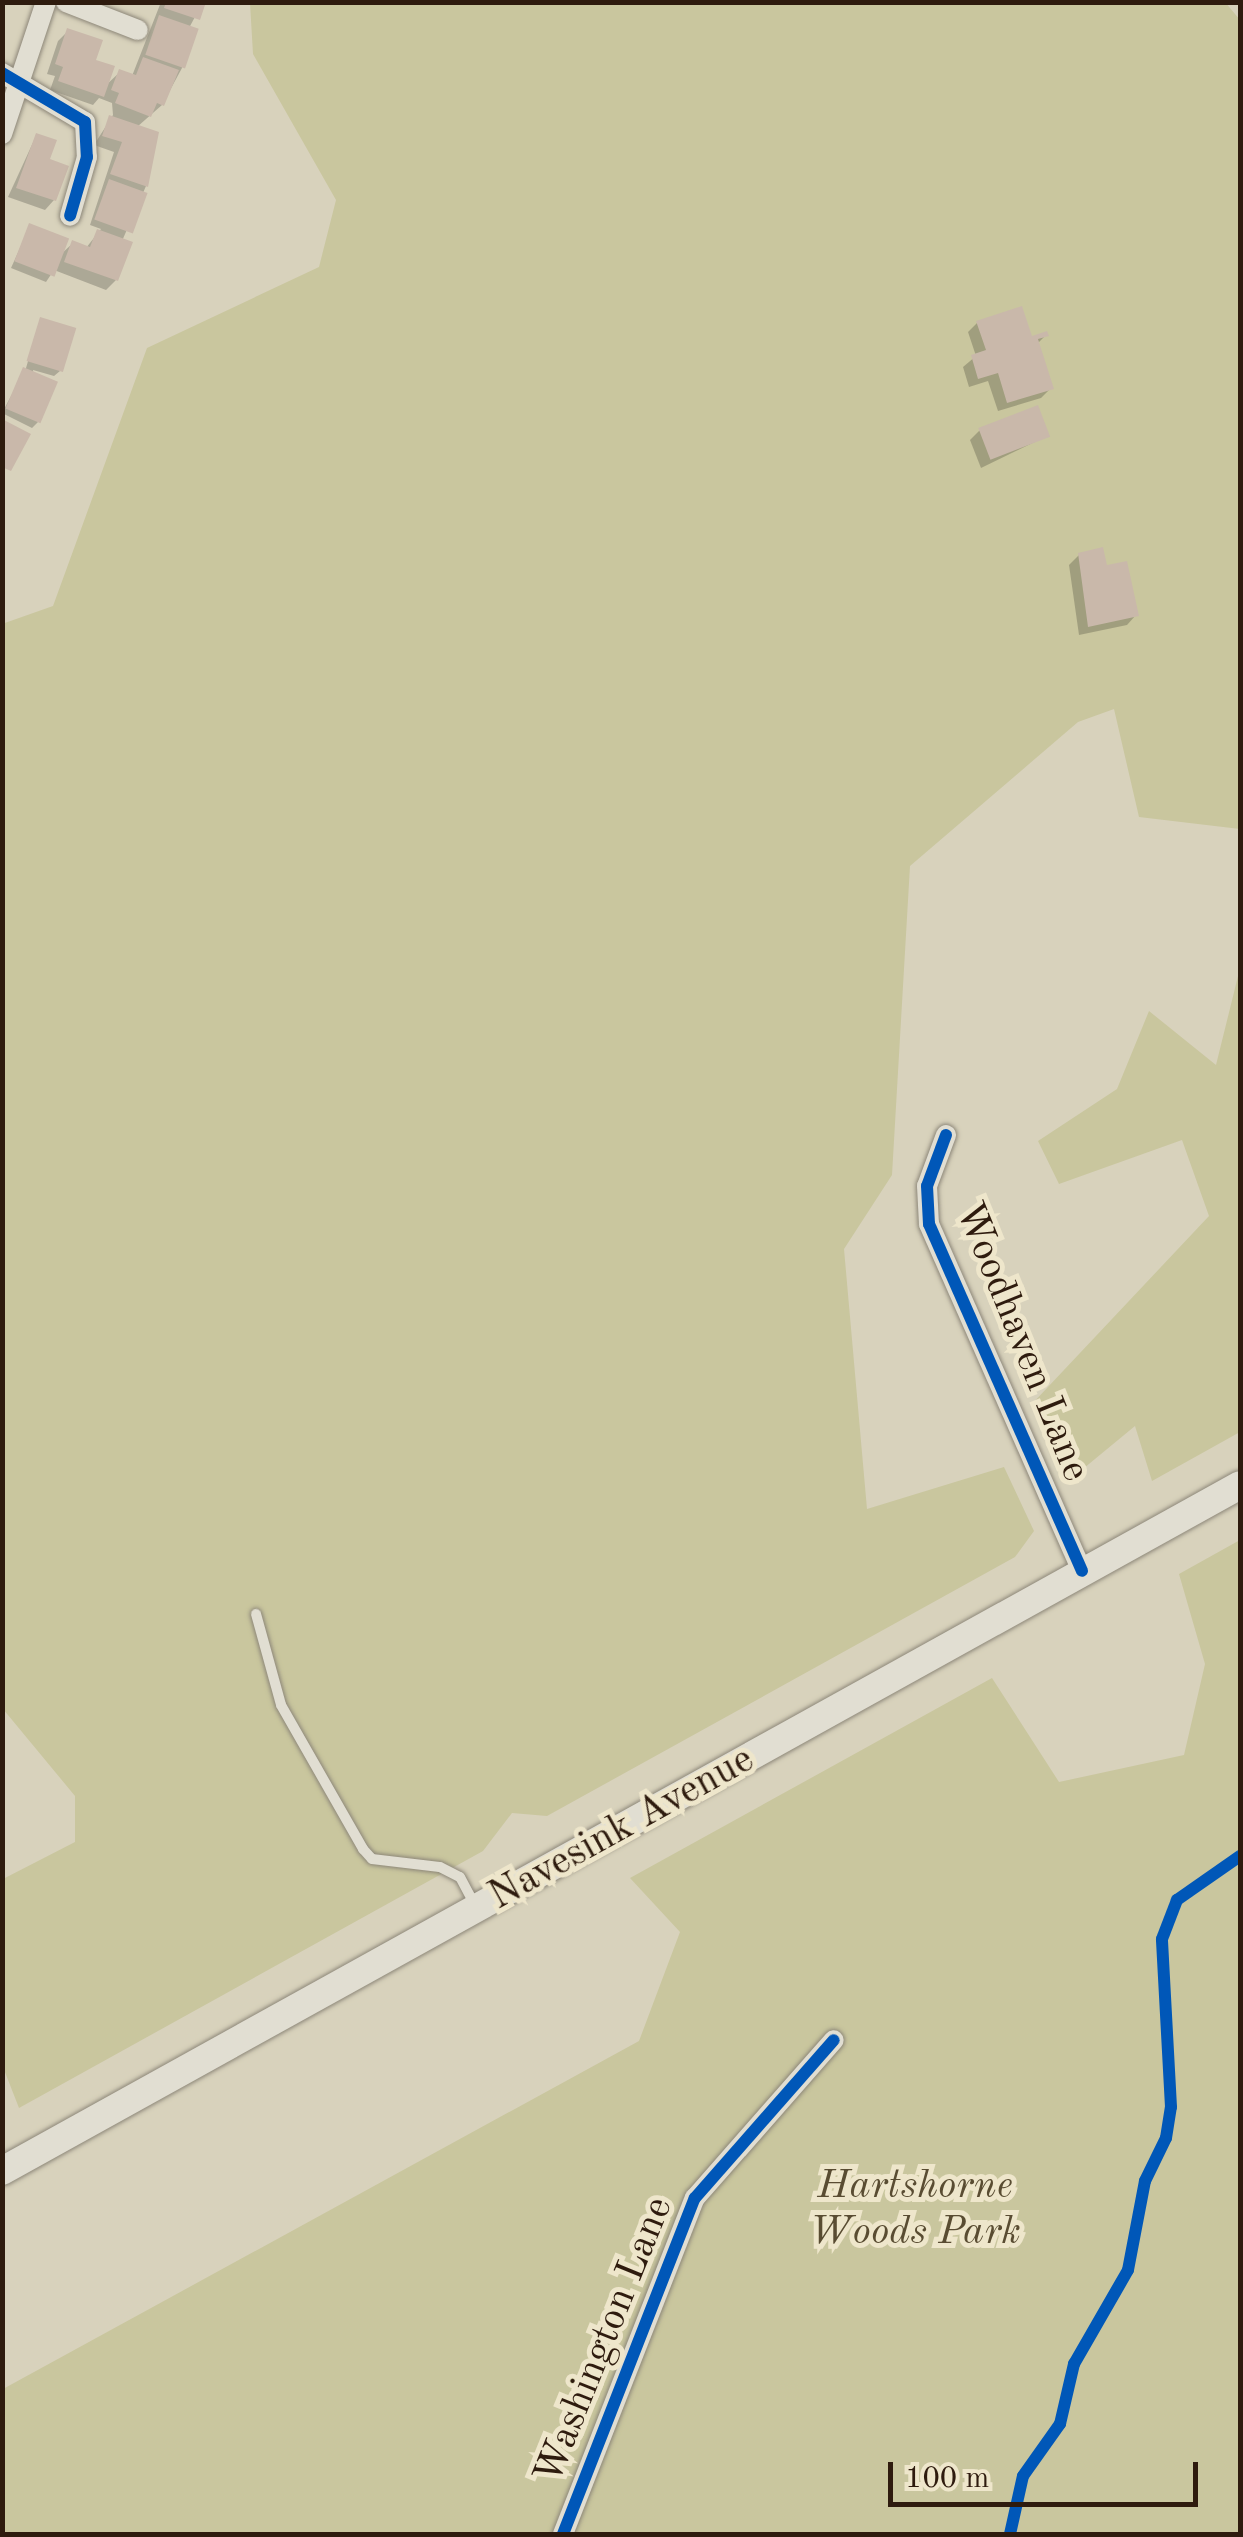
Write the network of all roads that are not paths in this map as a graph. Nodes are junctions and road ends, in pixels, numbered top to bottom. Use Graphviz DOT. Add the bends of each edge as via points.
graph roads {
  1 [pos="46,2"];
  2 [pos="66,2"];
  3 [pos="138,30"];
  4 [pos="12,76"];
  5 [pos="2,134"];
  6 [pos="70,216"];
  7 [pos="946,1135"];
  8 [pos="1240,1485"];
  9 [pos="1082,1571"];
  10 [pos="256,1614"];
  11 [pos="477,1908"];
  12 [pos="834,2040"];
  13 [pos="2,2171"];
  14 [pos="562,2534"];
  1 -- 4 [label="street"];
  2 -- 3 [label="street"];
  4 -- 5 [label="street"];
  4 -- 6 [label="street" via="84,122 87,156"];
  7 -- 9 [label="street, Woodhaven Lane" via="928,1186 929,1224"];
  8 -- 9 [label="main road, Navesink Avenue"];
  9 -- 11 [label="main road, Navesink Avenue"];
  10 -- 11 [label="lane" via="280,1704 363,1849 372,1859 419,1860 460,1877"];
  11 -- 13 [label="main road, Navesink Avenue"];
  12 -- 14 [label="street, Washington Lane" via="694,2198"];
}
